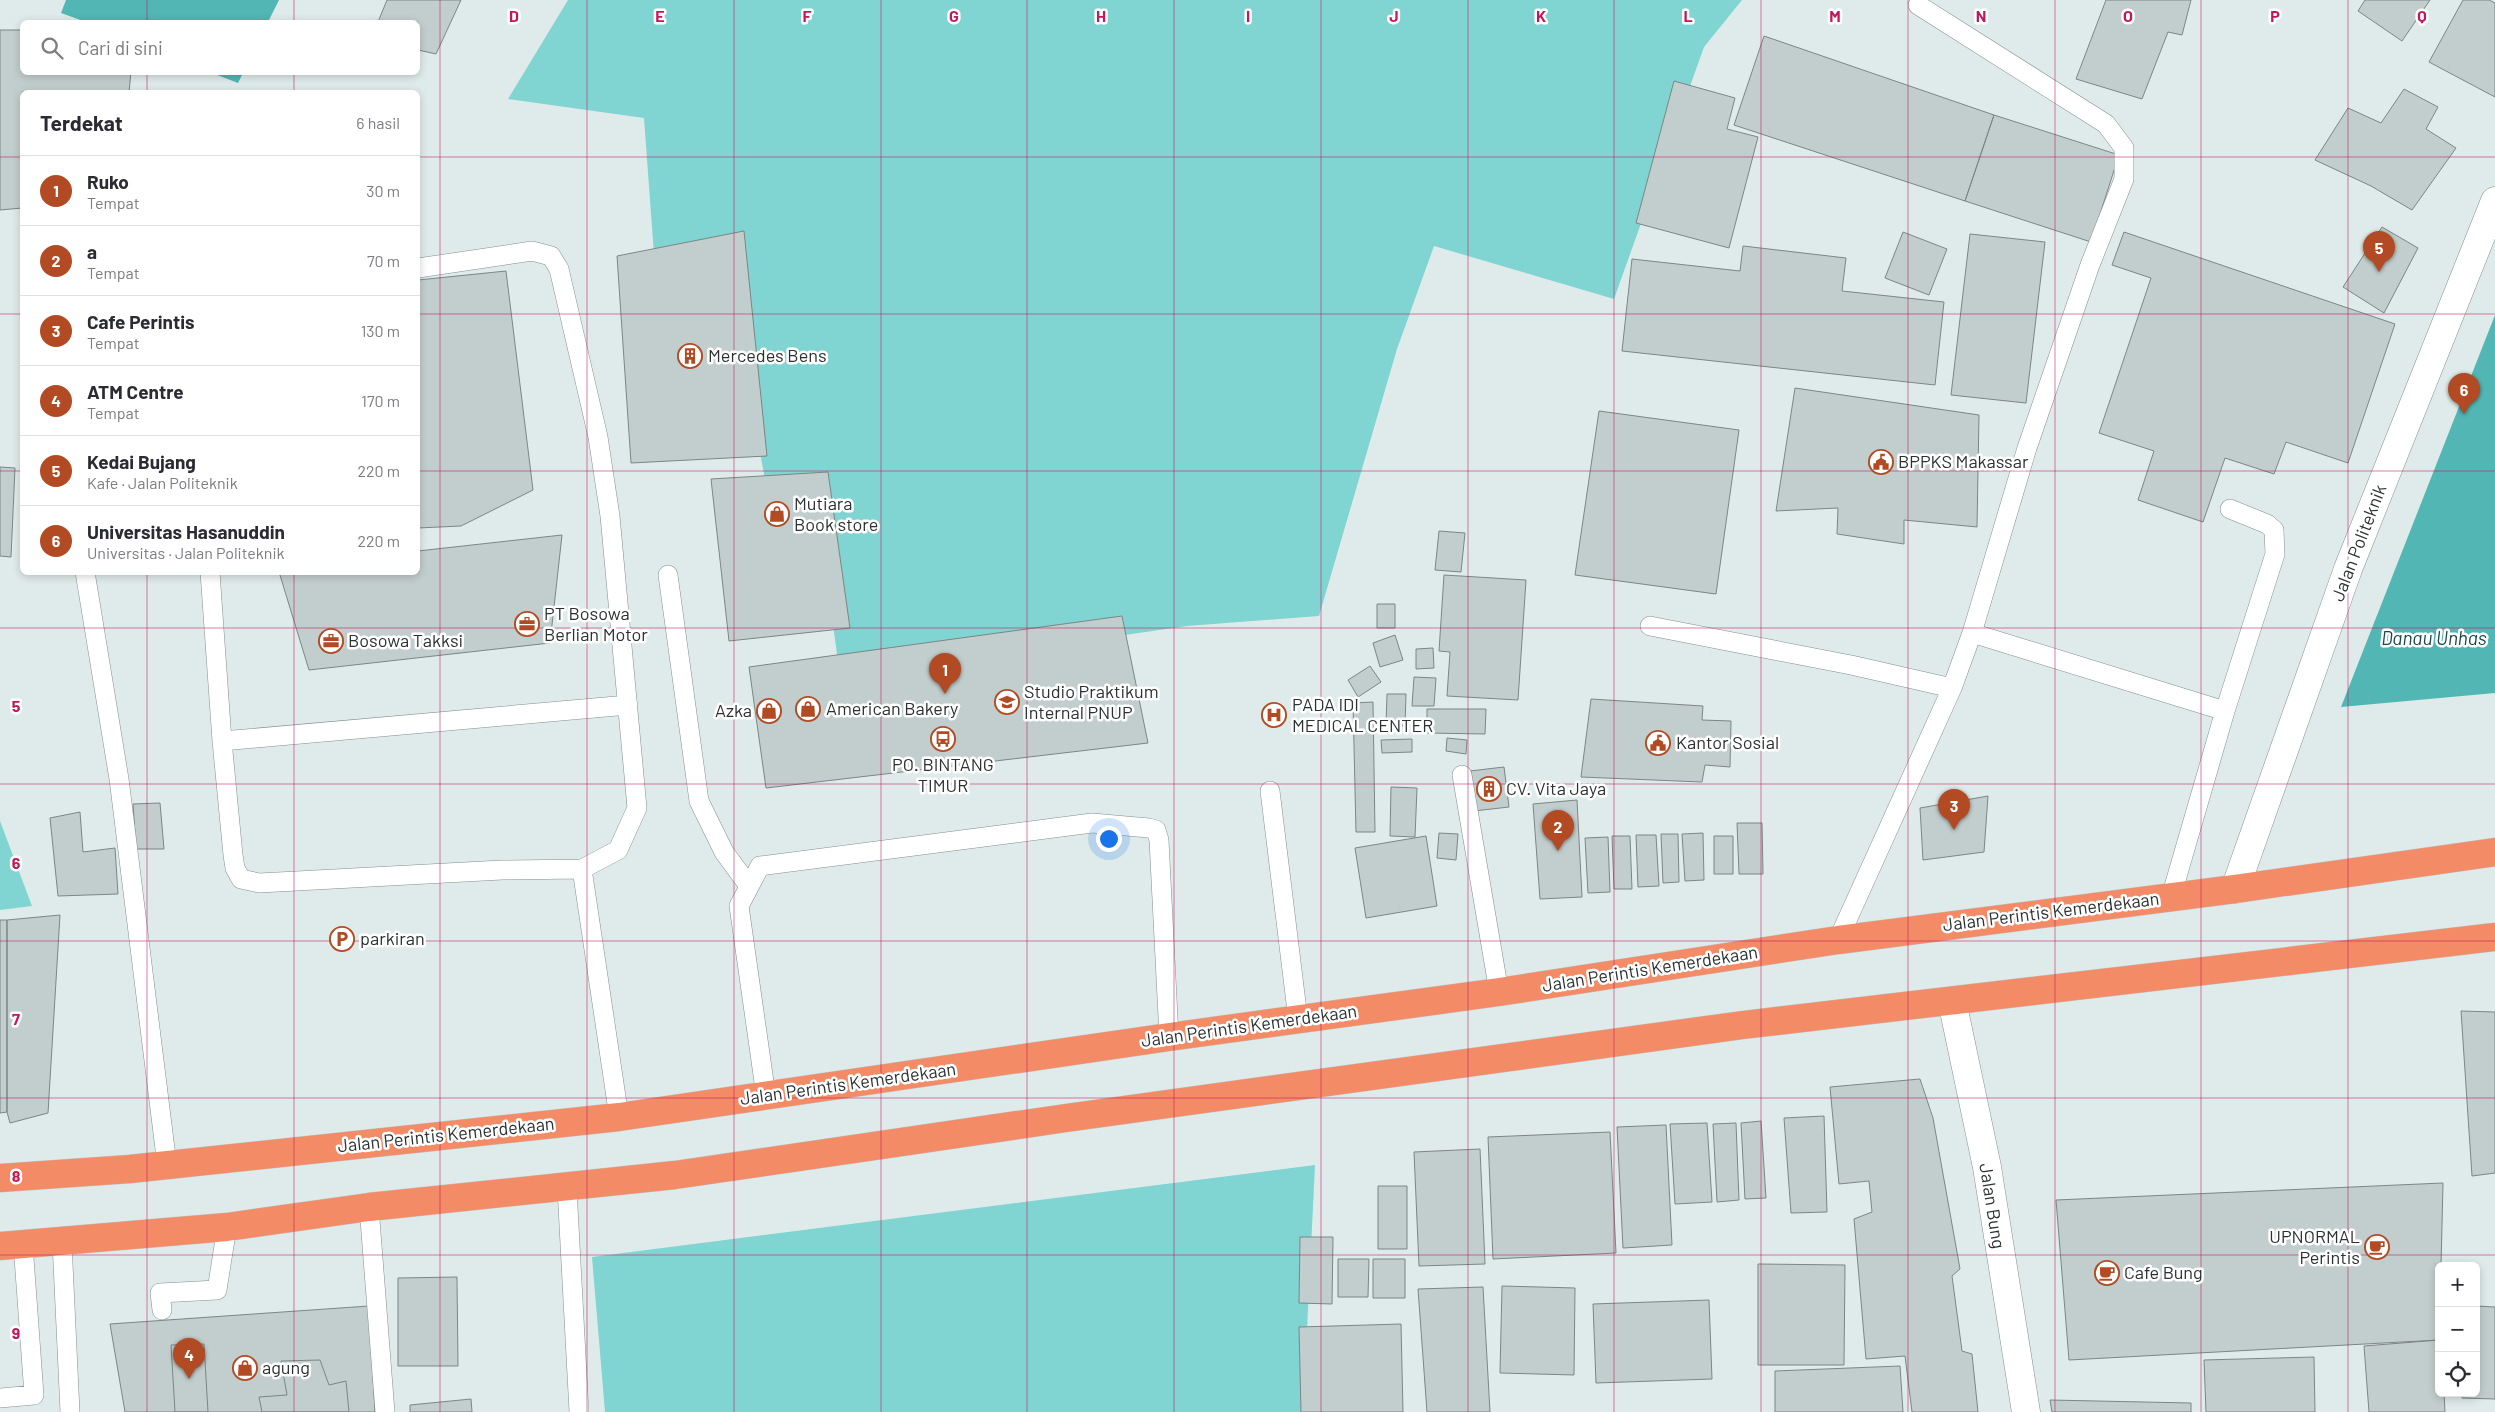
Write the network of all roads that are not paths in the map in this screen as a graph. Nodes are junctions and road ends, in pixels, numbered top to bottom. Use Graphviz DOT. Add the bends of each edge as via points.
graph roads {
  1 [pos="1918,5"];
  2 [pos="2495,201"];
  3 [pos="420,268"];
  4 [pos="2230,509"];
  5 [pos="85,575"];
  6 [pos="210,575"];
  7 [pos="668,575"];
  8 [pos="1650,626"];
  9 [pos="1972,634"];
  10 [pos="1952,688"];
  11 [pos="628,705"];
  12 [pos="2225,711"];
  13 [pos="222,741"];
  14 [pos="1462,775"];
  15 [pos="1270,791"];
  16 [pos="2495,852"];
  17 [pos="582,869"];
  18 [pos="749,886"];
  19 [pos="2235,889"];
  20 [pos="2171,897"];
  21 [pos="2495,937"];
  22 [pos="1838,940"];
  23 [pos="1499,992"];
  24 [pos="1952,1001"];
  25 [pos="1298,1019"];
  26 [pos="1169,1037"];
  27 [pos="766,1096"];
  28 [pos="618,1117"];
  29 [pos="167,1165"];
  30 [pos="0,1178"];
  31 [pos="567,1188"];
  32 [pos="369,1207"];
  33 [pos="227,1227"];
  34 [pos="62,1242"];
  35 [pos="12,1245"];
  36 [pos="162,1310"];
  37 [pos="0,1398"];
  38 [pos="70,1412"];
  39 [pos="385,1412"];
  40 [pos="579,1412"];
  41 [pos="2026,1412"];
  1 -- 9 [label="lane" via="2106,124 2124,148 2124,179 2090,265 2027,448"];
  2 -- 19 [label="street, Jalan Politeknik" via="2348,569"];
  3 -- 11 [label="lane" via="532,251 551,256 559,269 598,437 610,516"];
  4 -- 12 [label="lane" via="2267,524 2274,530 2276,541 2275,554"];
  5 -- 29 [label="lane" via="119,780"];
  6 -- 13 [label="lane"];
  7 -- 18 [label="lane" via="699,801 724,852"];
  8 -- 10 [label="lane"];
  9 -- 10 [label="lane"];
  9 -- 12 [label="lane"];
  10 -- 22 [label="lane"];
  11 -- 13 [label="lane"];
  11 -- 17 [label="lane" via="637,808 618,850"];
  12 -- 20 [label="lane"];
  13 -- 17 [label="lane" via="235,868 241,879 259,883"];
  14 -- 23 [label="lane"];
  15 -- 25 [label="lane"];
  16 -- 19 [label="highway, Jalan Perintis Kemerdekaan"];
  17 -- 28 [label="lane"];
  18 -- 26 [label="lane" via="760,866 1092,823 1156,830"];
  18 -- 27 [label="lane" via="739,906"];
  19 -- 20 [label="highway, Jalan Perintis Kemerdekaan"];
  20 -- 22 [label="highway, Jalan Perintis Kemerdekaan"];
  21 -- 24 [label="highway"];
  22 -- 23 [label="highway, Jalan Perintis Kemerdekaan"];
  23 -- 25 [label="highway, Jalan Perintis Kemerdekaan"];
  24 -- 31 [label="highway" via="1743,1025"];
  24 -- 41 [label="street, Jalan Bung" via="1987,1167"];
  25 -- 26 [label="highway, Jalan Perintis Kemerdekaan"];
  26 -- 27 [label="highway, Jalan Perintis Kemerdekaan"];
  27 -- 28 [label="highway, Jalan Perintis Kemerdekaan"];
  28 -- 29 [label="highway, Jalan Perintis Kemerdekaan"];
  29 -- 30 [label="highway, Jalan Perintis Kemerdekaan"];
  31 -- 32 [label="highway"];
  31 -- 40 [label="lane"];
  32 -- 33 [label="highway"];
  32 -- 39 [label="lane"];
  33 -- 34 [label="highway"];
  33 -- 36 [label="lane" via="217,1290 160,1293"];
  34 -- 35 [label="highway"];
  34 -- 38 [label="lane"];
  35 -- 37 [label="lane" via="34,1395"];
}
